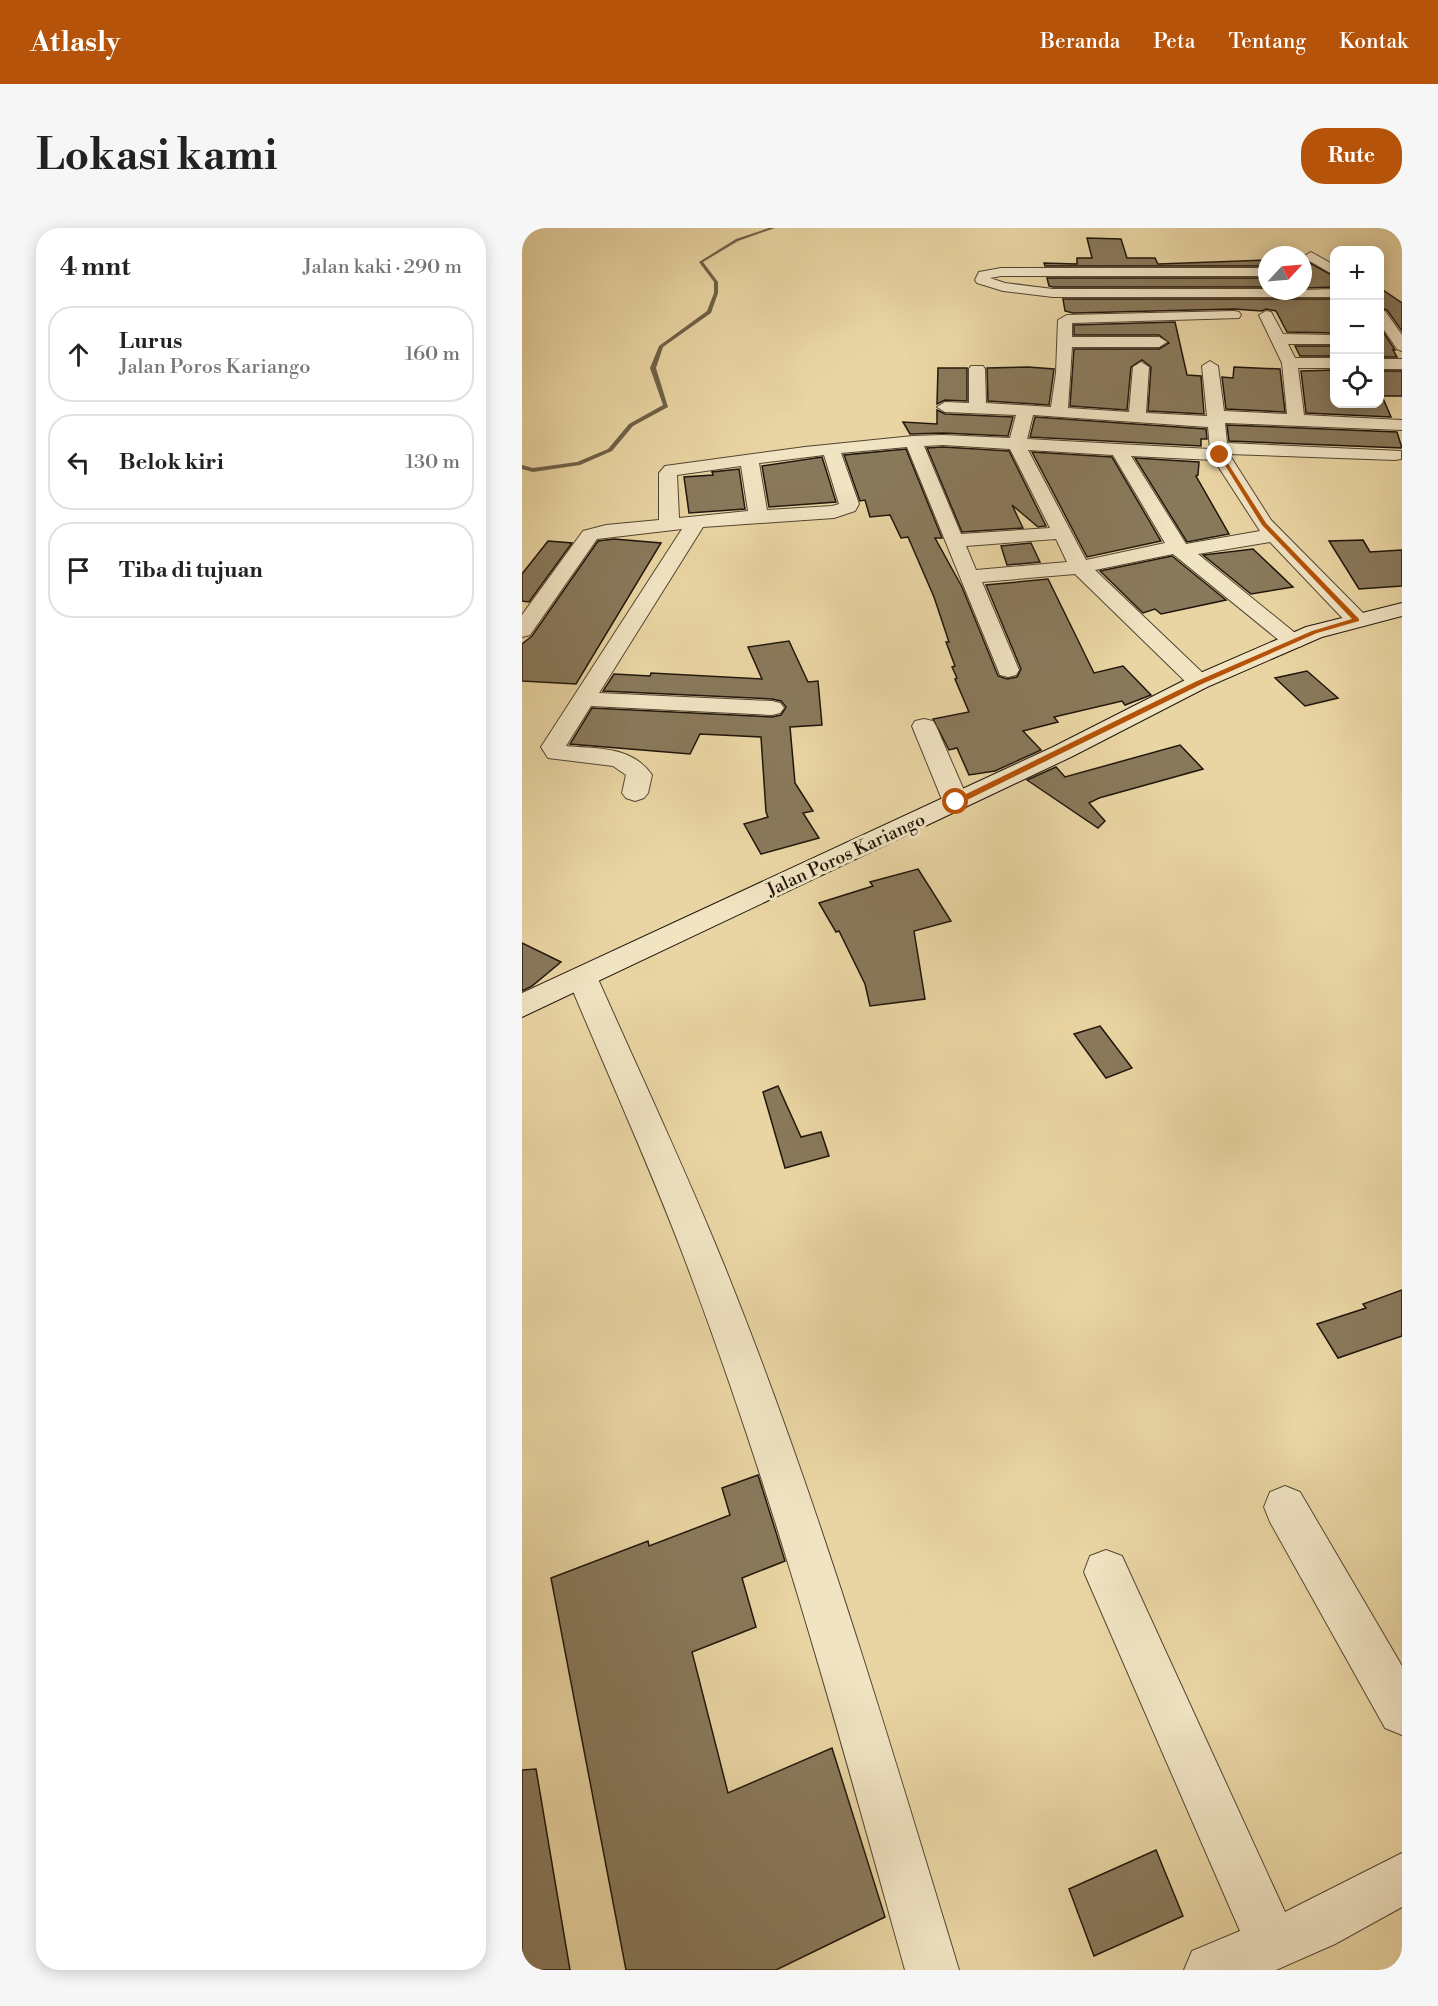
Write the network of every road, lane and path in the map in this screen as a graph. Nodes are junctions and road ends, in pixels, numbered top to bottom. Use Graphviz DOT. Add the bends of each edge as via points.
graph roads {
  1 [pos="1173,257"];
  2 [pos="1258,270"];
  3 [pos="1195,272"];
  4 [pos="1330,293"];
  5 [pos="1384,319"];
  6 [pos="1279,339"];
  7 [pos="1330,339"];
  8 [pos="1384,339"];
  9 [pos="1400,341"];
  10 [pos="1064,342"];
  11 [pos="1159,342"];
  12 [pos="1290,363"];
  13 [pos="1330,363"];
  14 [pos="1384,364"];
  15 [pos="1402,364"];
  16 [pos="1210,366"];
  17 [pos="1141,367"];
  18 [pos="977,369"];
  19 [pos="945,408"];
  20 [pos="1372,408"];
  21 [pos="978,409"];
  22 [pos="1026,410"];
  23 [pos="1059,412"];
  24 [pos="1137,418"];
  25 [pos="1217,419"];
  26 [pos="1296,420"];
  27 [pos="1377,424"];
  28 [pos="1402,425"];
  29 [pos="913,441"];
  30 [pos="1017,443"];
  31 [pos="831,450"];
  32 [pos="1119,450"];
  33 [pos="1220,451"];
  34 [pos="1395,455"];
  35 [pos="748,460"];
  36 [pos="758,516"];
  37 [pos="697,521"];
  38 [pos="669,524"];
  39 [pos="1062,533"];
  40 [pos="1274,535"];
  41 [pos="954,541"];
  42 [pos="1179,549"];
  43 [pos="1080,567"];
  44 [pos="969,576"];
  45 [pos="1402,609"];
  46 [pos="1356,620"];
  47 [pos="522,630"];
  48 [pos="1294,641"];
  49 [pos="1008,670"];
  50 [pos="1199,682"];
  51 [pos="585,699"];
  52 [pos="772,708"];
  53 [pos="924,726"];
  54 [pos="635,793"];
  55 [pos="956,802"];
  56 [pos="583,979"];
  57 [pos="522,1006"];
  58 [pos="1285,1508"];
  59 [pos="1106,1572"];
  60 [pos="1402,1711"];
  61 [pos="1402,1880"];
  62 [pos="1273,1945"];
  63 [pos="932,1970"];
  64 [pos="1211,1970"];
  1 -- 3 [label="street" via="1190,264"];
  2 -- 3 [label="street"];
  3 -- 4 [label="street" via="1001,272 984,275 982,280 1003,287 1053,293"];
  5 -- 9 [label="street"];
  6 -- 7 [label="street"];
  6 -- 10 [label="street" via="1261,315 1072,318 1065,320"];
  6 -- 12 [label="street"];
  8 -- 9 [label="street"];
  10 -- 11 [label="street"];
  10 -- 23 [label="street"];
  12 -- 13 [label="street"];
  12 -- 26 [label="street"];
  14 -- 15 [label="street"];
  16 -- 25 [label="street"];
  17 -- 24 [label="street"];
  18 -- 21 [label="street"];
  19 -- 21 [label="street"];
  20 -- 27 [label="street"];
  21 -- 22 [label="street"];
  22 -- 23 [label="street"];
  22 -- 30 [label="street"];
  23 -- 24 [label="street"];
  24 -- 25 [label="street"];
  25 -- 26 [label="street"];
  25 -- 33 [label="street"];
  26 -- 27 [label="street"];
  27 -- 28 [label="street"];
  29 -- 30 [label="street"];
  29 -- 31 [label="street"];
  29 -- 41 [label="street"];
  30 -- 32 [label="street"];
  30 -- 39 [label="street"];
  31 -- 35 [label="street"];
  31 -- 36 [label="street" via="848,507 834,512"];
  32 -- 33 [label="street"];
  32 -- 42 [label="street"];
  33 -- 34 [label="street"];
  33 -- 40 [label="street"];
  35 -- 36 [label="street"];
  35 -- 38 [label="street" via="671,470"];
  36 -- 37 [label="street"];
  37 -- 38 [label="street"];
  37 -- 51 [label="street"];
  38 -- 47 [label="street" via="587,537"];
  39 -- 41 [label="street"];
  39 -- 43 [label="street"];
  40 -- 42 [label="street"];
  40 -- 46 [label="street"];
  41 -- 44 [label="street"];
  42 -- 43 [label="street"];
  42 -- 48 [label="street"];
  43 -- 44 [label="street"];
  43 -- 50 [label="street"];
  44 -- 49 [label="street"];
  45 -- 46 [label="street, Jalan Poros Kariango"];
  46 -- 48 [label="street, Jalan Poros Kariango"];
  48 -- 50 [label="street, Jalan Poros Kariango"];
  50 -- 55 [label="street, Jalan Poros Kariango"];
  51 -- 52 [label="street"];
  51 -- 54 [label="street" via="553,750 627,763 639,775"];
  53 -- 55 [label="street"];
  55 -- 56 [label="street, Jalan Poros Kariango"];
  56 -- 57 [label="street, Jalan Poros Kariango"];
  56 -- 63 [label="street" via="709,1275 773,1450 836,1642"];
  58 -- 60 [label="street"];
  59 -- 62 [label="street"];
  61 -- 62 [label="street"];
  62 -- 64 [label="street"];
}
